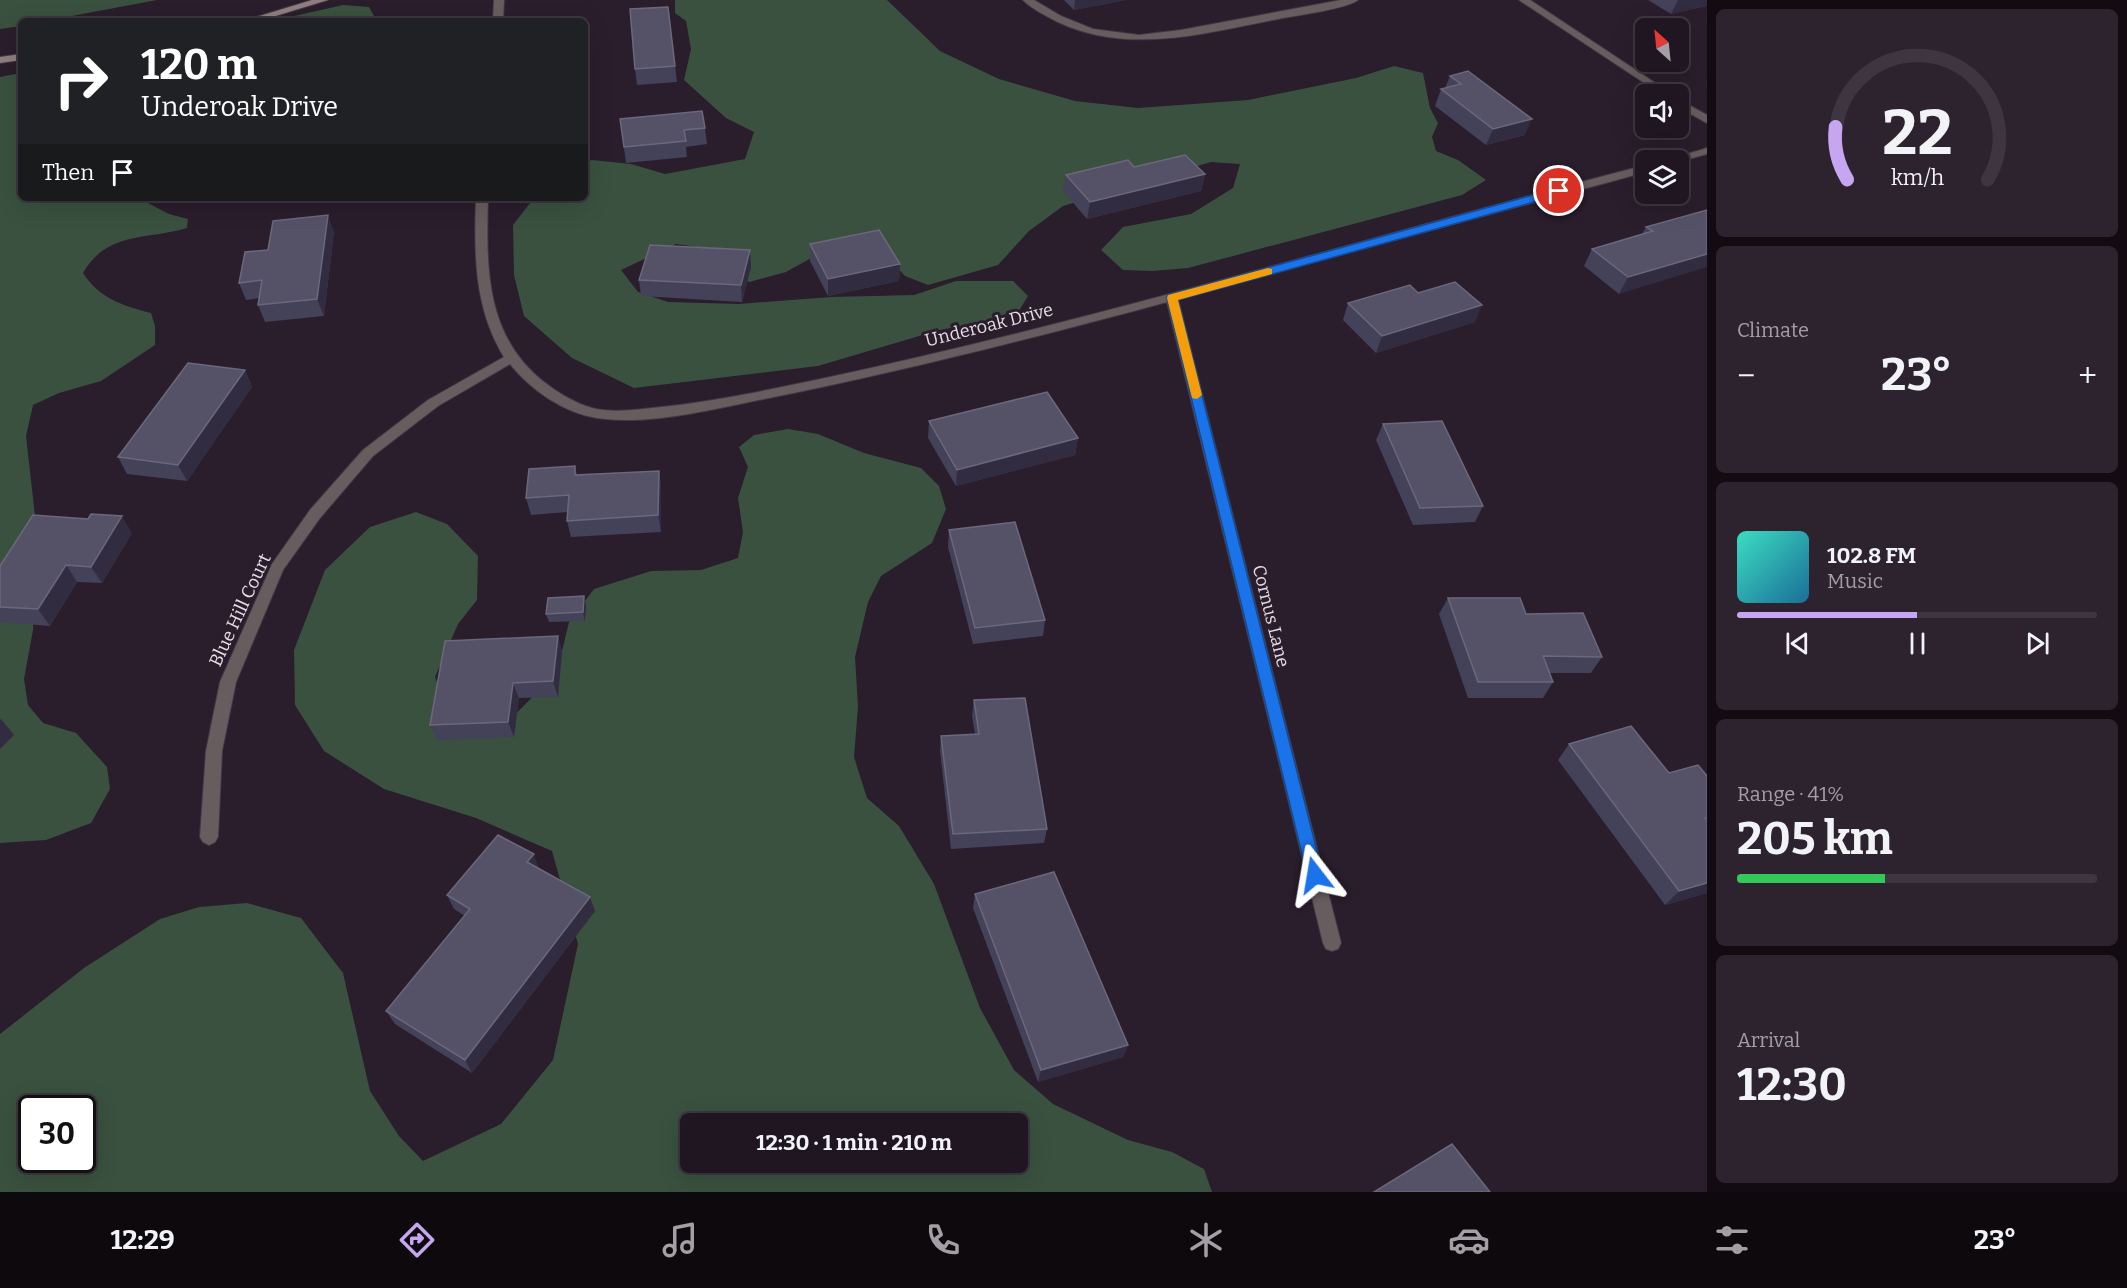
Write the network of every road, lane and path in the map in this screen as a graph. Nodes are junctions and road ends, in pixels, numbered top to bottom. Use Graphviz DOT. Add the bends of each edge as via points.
graph roads {
  1 [pos="323,0"];
  2 [pos="500,0"];
  3 [pos="1028,0"];
  4 [pos="1353,0"];
  5 [pos="1524,0"];
  6 [pos="259,18"];
  7 [pos="498,18"];
  8 [pos="18,57"];
  9 [pos="0,60"];
  10 [pos="1652,84"];
  11 [pos="1689,109"];
  12 [pos="1707,120"];
  13 [pos="1707,151"];
  14 [pos="1689,156"];
  15 [pos="1635,171"];
  16 [pos="482,201"];
  17 [pos="1172,298"];
  18 [pos="509,359"];
  19 [pos="208,837"];
  20 [pos="1332,944"];
  1 -- 6 [label="main road"];
  2 -- 7 [label="street"];
  3 -- 4 [label="street" via="1082,30 1114,37 1165,36"];
  5 -- 10 [label="street"];
  8 -- 9 [label="main road"];
  11 -- 12 [label="street"];
  13 -- 14 [label="street"];
  15 -- 17 [label="street, Underoak Drive"];
  16 -- 18 [label="street, Underoak Drive" via="480,242 486,300 494,330"];
  17 -- 18 [label="street, Underoak Drive" via="887,370 678,410 591,412 537,385"];
  17 -- 20 [label="street, Cornus Lane"];
  18 -- 19 [label="street, Blue Hill Court" via="433,403 368,453 315,514 277,568 228,682 214,751"];
}
